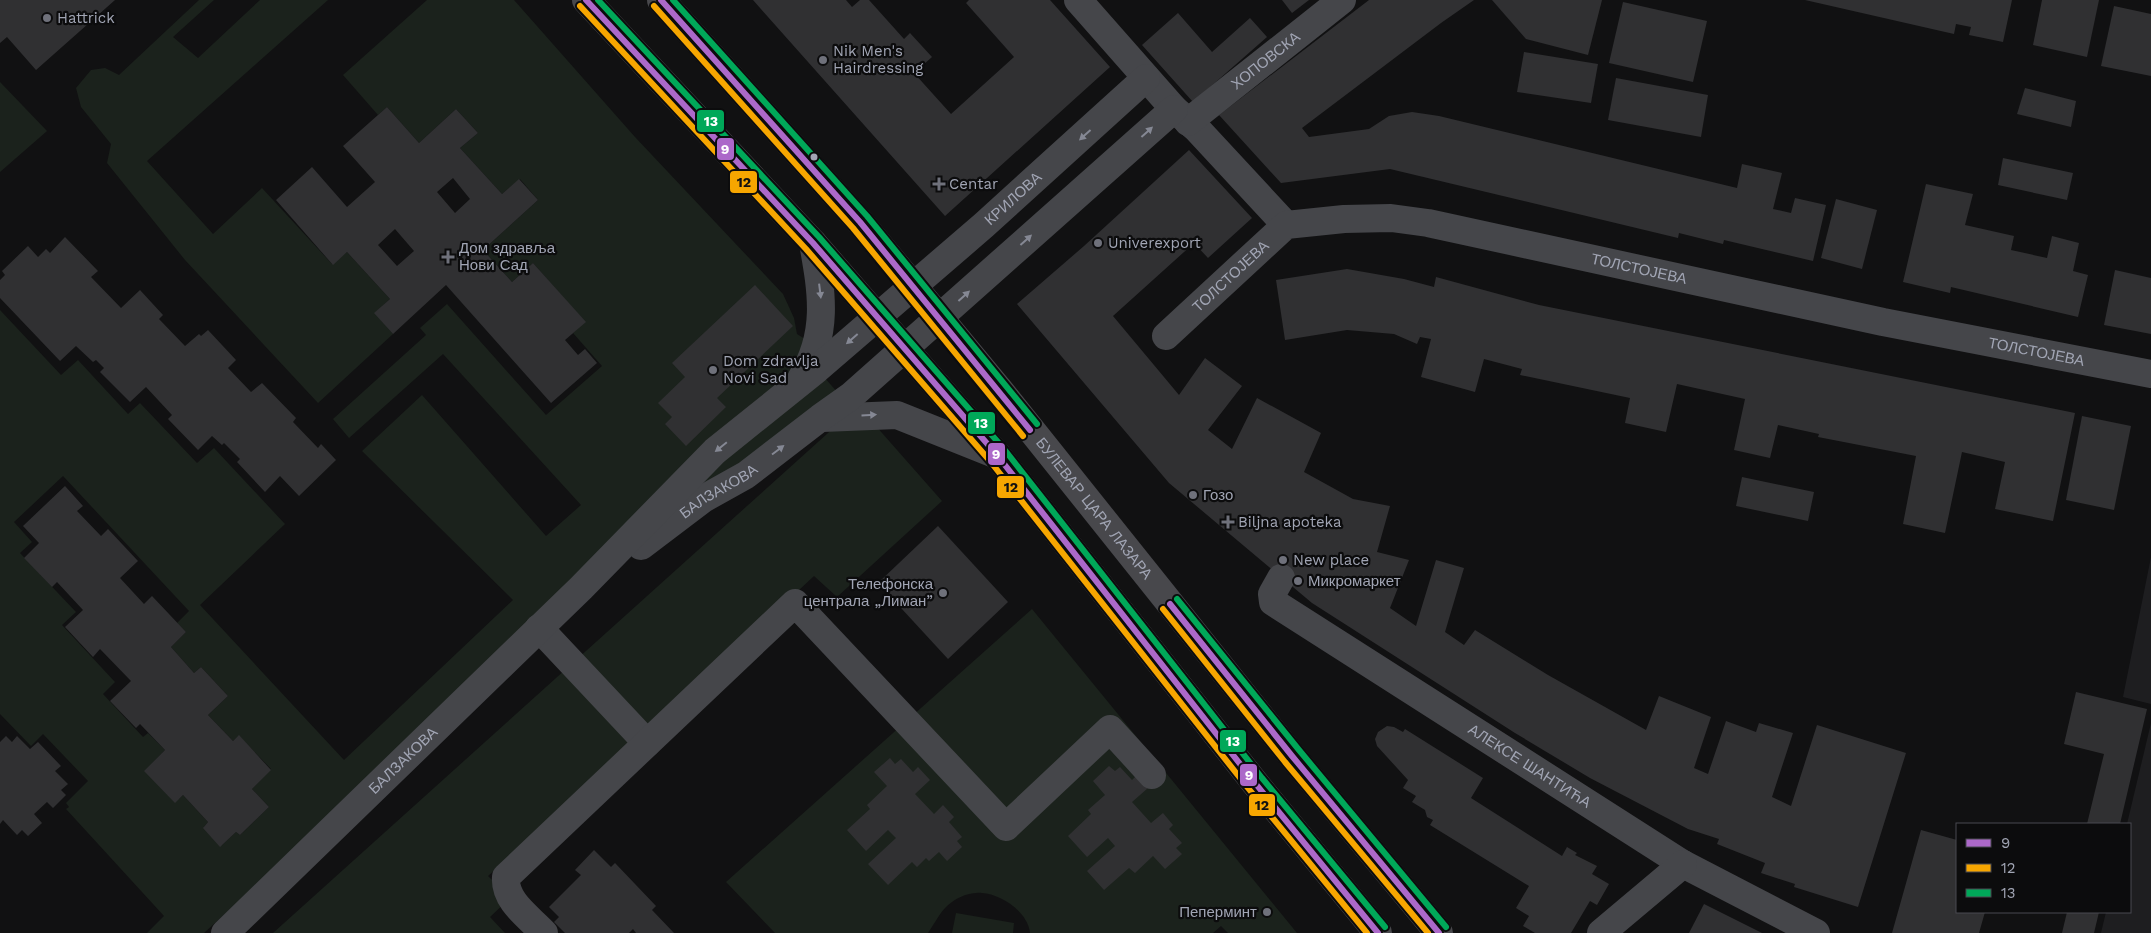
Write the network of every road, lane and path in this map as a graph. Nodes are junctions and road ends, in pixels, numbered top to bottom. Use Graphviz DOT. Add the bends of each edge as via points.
graph roads {
  1 [pos="586,0"];
  2 [pos="660,0"];
  3 [pos="1078,0"];
  4 [pos="1342,0"];
  5 [pos="1146,78"];
  6 [pos="1181,115"];
  7 [pos="1286,226"];
  8 [pos="813,243"];
  9 [pos="913,287"];
  10 [pos="877,318"];
  11 [pos="939,318"];
  12 [pos="1166,336"];
  13 [pos="904,349"];
  14 [pos="827,361"];
  15 [pos="2151,374"];
  16 [pos="795,388"];
  17 [pos="820,418"];
  18 [pos="997,455"];
  19 [pos="1281,578"];
  20 [pos="581,588"];
  21 [pos="539,628"];
  22 [pos="647,743"];
  23 [pos="1152,775"];
  24 [pos="1683,864"];
  25 [pos="225,933"];
  26 [pos="544,933"];
  27 [pos="1378,933"];
  28 [pos="1439,933"];
  29 [pos="1601,933"];
  30 [pos="1816,933"];
  1 -- 8 [label="main road"];
  2 -- 9 [label="main road, БУЛЕВАР ЦАРА ЛАЗАРА" via="860,222"];
  3 -- 5 [label="street"];
  4 -- 6 [label="street, ХОПОВСКА"];
  5 -- 6 [label="street"];
  5 -- 9 [label="street, КРИЛОВА, one-way"];
  6 -- 7 [label="street"];
  11 -- 6 [label="street, one-way"];
  7 -- 12 [label="street, ТОЛСТОЈЕВА"];
  7 -- 15 [label="street, ТОЛСТОЈЕВА" via="1344,219 1391,218 1428,222 1883,322"];
  8 -- 10 [label="main road"];
  8 -- 16 [label="street, one-way" via="822,322 810,364"];
  9 -- 10 [label="street, КРИЛОВА"];
  9 -- 11 [label="main road, БУЛЕВАР ЦАРА ЛАЗАРА"];
  10 -- 13 [label="main road"];
  10 -- 14 [label="street, КРИЛОВА, one-way"];
  11 -- 13 [label="street"];
  11 -- 28 [label="main road, БУЛЕВАР ЦАРА ЛАЗАРА"];
  13 -- 17 [label="street, БАЛЗАКОВА" via="856,393"];
  13 -- 18 [label="main road"];
  14 -- 16 [label="street, БАЛЗАКОВА"];
  16 -- 20 [label="street, БАЛЗАКОВА, one-way" via="715,451"];
  17 -- 18 [label="street, one-way" via="897,415"];
  20 -- 17 [label="street, БАЛЗАКОВА, one-way" via="703,500 746,475"];
  18 -- 27 [label="main road" via="1255,783"];
  19 -- 24 [label="street, АЛЕКСЕ ШАНТИЋА" via="1272,594 1273,602"];
  20 -- 21 [label="street, БАЛЗАКОВА"];
  21 -- 22 [label="street"];
  21 -- 25 [label="street, БАЛЗАКОВА"];
  22 -- 23 [label="street" via="795,603 1006,827 1110,729"];
  22 -- 26 [label="street" via="506,877 505,887 510,898"];
  24 -- 29 [label="street"];
  24 -- 30 [label="street, АЛЕКСЕ ШАНТИЋА"];
}
